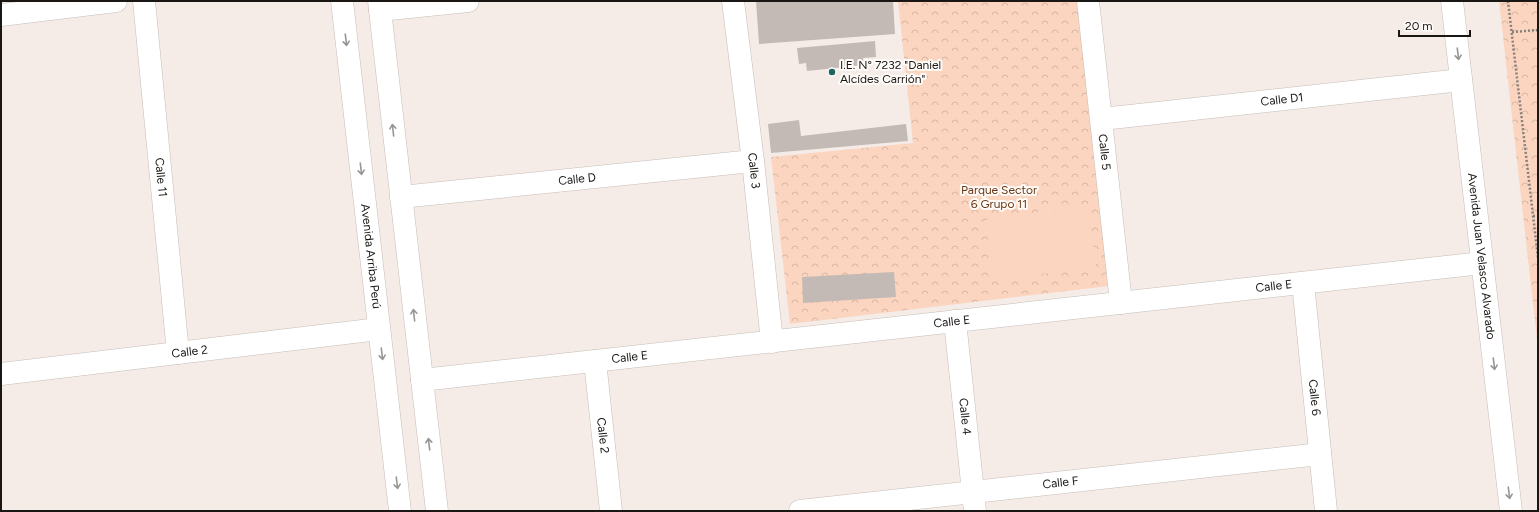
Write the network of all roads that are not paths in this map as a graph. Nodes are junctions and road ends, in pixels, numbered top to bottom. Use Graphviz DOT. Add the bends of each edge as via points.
graph roads {
  1 [pos="116,1"];
  2 [pos="144,1"];
  3 [pos="342,1"];
  4 [pos="468,1"];
  5 [pos="733,1"];
  6 [pos="1088,1"];
  7 [pos="1452,1"];
  8 [pos="379,6"];
  9 [pos="1,15"];
  10 [pos="1461,80"];
  11 [pos="1102,119"];
  12 [pos="753,160"];
  13 [pos="401,197"];
  14 [pos="1482,263"];
  15 [pos="1303,283"];
  16 [pos="1121,303"];
  17 [pos="955,321"];
  18 [pos="379,330"];
  19 [pos="772,342"];
  20 [pos="178,353"];
  21 [pos="595,361"];
  22 [pos="1,374"];
  23 [pos="422,380"];
  24 [pos="1320,454"];
  25 [pos="974,502"];
  26 [pos="400,511"];
  27 [pos="437,511"];
  28 [pos="611,511"];
  29 [pos="800,511"];
  30 [pos="1326,511"];
  31 [pos="1511,511"];
  1 -- 9 [label="street"];
  2 -- 20 [label="street, Calle 11"];
  3 -- 18 [label="street, Avenida Arriba Perú, one-way"];
  4 -- 8 [label="street"];
  5 -- 12 [label="street, Calle 3"];
  6 -- 11 [label="street, Calle 5"];
  7 -- 10 [label="street, Avenida Juan Velasco Alvarado, one-way"];
  13 -- 8 [label="street, one-way"];
  10 -- 11 [label="street, Calle D1"];
  10 -- 14 [label="street, Avenida Juan Velasco Alvarado"];
  11 -- 16 [label="street, Calle 5"];
  12 -- 13 [label="street, Calle D"];
  12 -- 19 [label="street, Calle 3"];
  23 -- 13 [label="street, one-way"];
  14 -- 15 [label="street, Calle E"];
  14 -- 31 [label="street, Avenida Juan Velasco Alvarado, one-way"];
  15 -- 16 [label="street, Calle E"];
  15 -- 24 [label="street, Calle 6"];
  16 -- 17 [label="street, Calle E"];
  17 -- 19 [label="street, Calle E"];
  17 -- 25 [label="street, Calle 4"];
  18 -- 20 [label="street, Calle 2"];
  18 -- 26 [label="street, Avenida Arriba Perú, one-way"];
  19 -- 21 [label="street, Calle E"];
  20 -- 22 [label="street, Calle 2"];
  21 -- 23 [label="street, Calle E"];
  21 -- 28 [label="street, Calle 2"];
  27 -- 23 [label="street, one-way"];
  24 -- 25 [label="street, Calle F"];
  24 -- 30 [label="street, Calle 6"];
  25 -- 29 [label="street, Calle F"];
}
